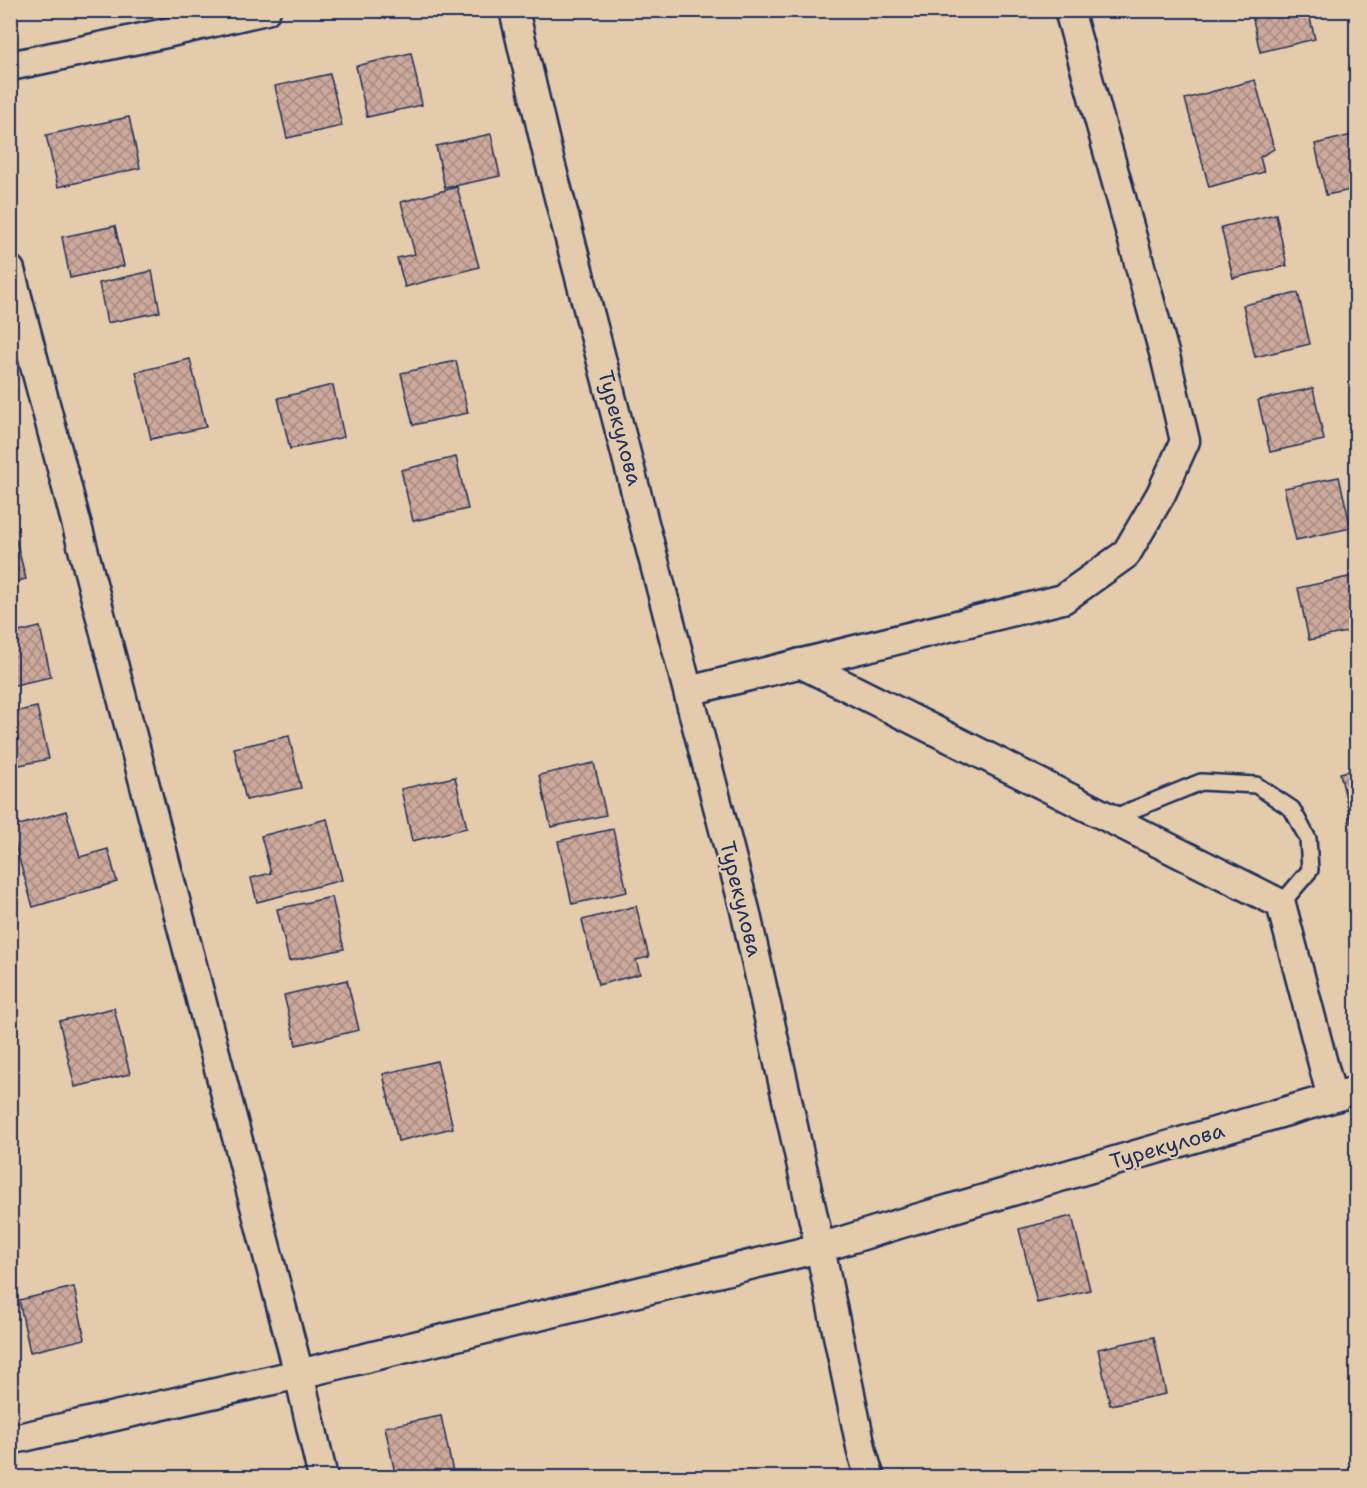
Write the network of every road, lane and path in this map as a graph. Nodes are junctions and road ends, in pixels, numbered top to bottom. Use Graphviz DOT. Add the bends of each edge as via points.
graph roads {
  1 [pos="266,10"];
  2 [pos="514,10"];
  3 [pos="1069,10"];
  4 [pos="10,66"];
  5 [pos="10,270"];
  6 [pos="800,663"];
  7 [pos="688,691"];
  8 [pos="1110,819"];
  9 [pos="1281,904"];
  10 [pos="1344,1094"];
  11 [pos="820,1248"];
  12 [pos="299,1374"];
  13 [pos="10,1440"];
  14 [pos="323,1478"];
  15 [pos="870,1478"];
  1 -- 4 [label="street"];
  2 -- 7 [label="street, Турекулова"];
  3 -- 6 [label="street" via="1185,441 1161,494 1126,554 1063,598"];
  5 -- 12 [label="street"];
  6 -- 7 [label="street"];
  6 -- 8 [label="street"];
  7 -- 11 [label="street, Турекулова" via="745,910"];
  8 -- 9 [label="street"];
  8 -- 9 [label="lane" via="1201,782 1256,785 1292,809 1308,839 1310,870"];
  9 -- 10 [label="street"];
  10 -- 11 [label="street, Турекулова"];
  11 -- 12 [label="street"];
  11 -- 15 [label="street"];
  12 -- 13 [label="street"];
  12 -- 14 [label="street"];
}
